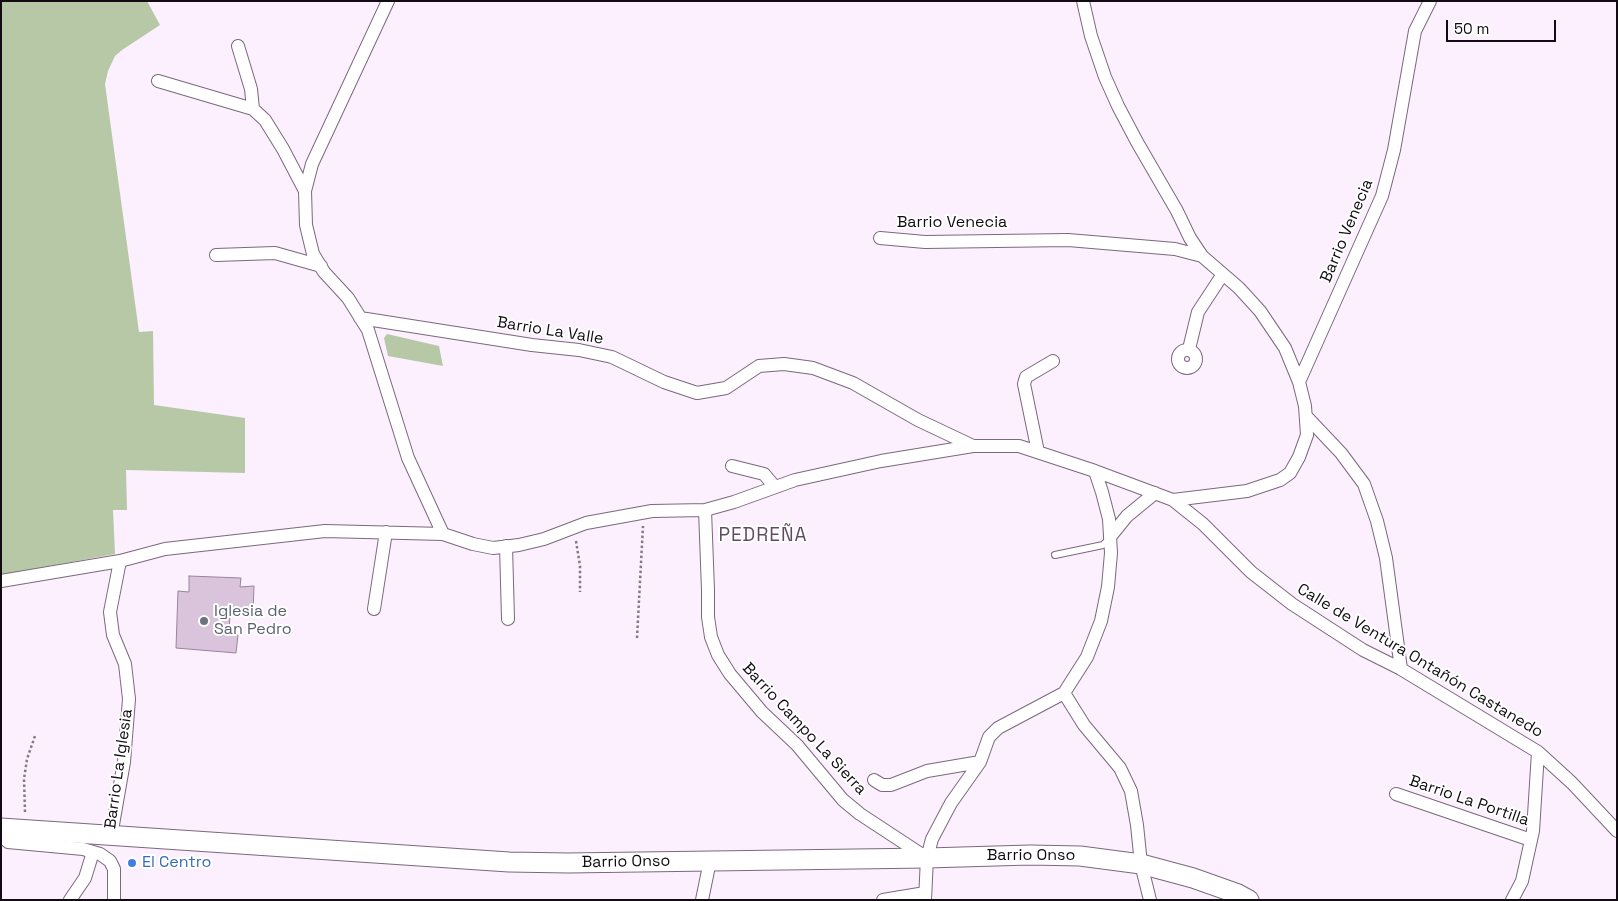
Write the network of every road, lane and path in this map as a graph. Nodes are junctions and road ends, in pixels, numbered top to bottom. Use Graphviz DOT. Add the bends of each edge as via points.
graph roads {
  1 [pos="388,1"];
  2 [pos="1083,1"];
  3 [pos="1430,1"];
  4 [pos="238,46"];
  5 [pos="158,81"];
  6 [pos="252,109"];
  7 [pos="305,192"];
  8 [pos="880,238"];
  9 [pos="216,255"];
  10 [pos="1202,256"];
  11 [pos="321,266"];
  12 [pos="1223,274"];
  13 [pos="360,318"];
  14 [pos="1189,349"];
  15 [pos="1053,361"];
  16 [pos="1299,382"];
  17 [pos="1306,416"];
  18 [pos="972,446"];
  19 [pos="1038,452"];
  20 [pos="732,466"];
  21 [pos="1095,471"];
  22 [pos="775,487"];
  23 [pos="1155,493"];
  24 [pos="1173,500"];
  25 [pos="705,510"];
  26 [pos="644,512"];
  27 [pos="574,528"];
  28 [pos="386,532"];
  29 [pos="443,534"];
  30 [pos="1110,538"];
  31 [pos="506,546"];
  32 [pos="1055,555"];
  33 [pos="120,560"];
  34 [pos="1,581"];
  35 [pos="580,592"];
  36 [pos="374,609"];
  37 [pos="508,620"];
  38 [pos="637,638"];
  39 [pos="1401,669"];
  40 [pos="1064,693"];
  41 [pos="35,736"];
  42 [pos="1538,752"];
  43 [pos="980,762"];
  44 [pos="874,780"];
  45 [pos="1396,794"];
  46 [pos="1,828"];
  47 [pos="25,830"];
  48 [pos="1617,831"];
  49 [pos="1,836"];
  50 [pos="111,836"];
  51 [pos="1531,840"];
  52 [pos="93,852"];
  53 [pos="927,858"];
  54 [pos="710,861"];
  55 [pos="1141,864"];
  56 [pos="925,896"];
  57 [pos="1516,899"];
  58 [pos="70,900"];
  59 [pos="114,900"];
  60 [pos="702,900"];
  61 [pos="883,900"];
  62 [pos="1150,900"];
  63 [pos="1249,900"];
  1 -- 7 [label="street" via="312,164"];
  2 -- 10 [label="street, Barrio Venecia" via="1091,36 1118,106"];
  3 -- 16 [label="street, Barrio Venecia" via="1415,31 1394,150 1382,196"];
  4 -- 6 [label="street" via="251,89"];
  5 -- 6 [label="street"];
  6 -- 7 [label="street" via="265,120"];
  7 -- 11 [label="street" via="306,225"];
  8 -- 10 [label="street, Barrio Venecia" via="925,242 1068,240 1175,249"];
  9 -- 11 [label="street" via="275,253"];
  10 -- 12 [label="street, Barrio Venecia"];
  11 -- 13 [label="street"];
  12 -- 14 [label="street" via="1198,312"];
  12 -- 16 [label="street, Barrio Venecia" via="1260,311 1285,348"];
  13 -- 18 [label="street, Barrio La Valle" via="612,357 664,382 697,393 726,388 759,366 784,364 813,368 853,383"];
  13 -- 29 [label="street" via="368,330 408,458"];
  15 -- 19 [label="street" via="1026,377 1024,384"];
  16 -- 17 [label="street, Barrio Venecia"];
  17 -- 24 [label="street, Barrio Venecia" via="1307,435 1300,457 1280,480 1246,491"];
  17 -- 39 [label="street" via="1341,453 1364,484 1386,558"];
  18 -- 19 [label="street, Calle de Ventura Ontañón Castanedo" via="1019,446"];
  18 -- 22 [label="street, Calle de Ventura Ontañón Castanedo" via="881,461"];
  19 -- 21 [label="street, Calle de Ventura Ontañón Castanedo"];
  20 -- 22 [label="street" via="764,474"];
  21 -- 23 [label="street, Calle de Ventura Ontañón Castanedo"];
  21 -- 30 [label="street" via="1109,519"];
  22 -- 25 [label="street, Calle de Ventura Ontañón Castanedo"];
  23 -- 24 [label="street, Calle de Ventura Ontañón Castanedo"];
  23 -- 30 [label="street" via="1127,516"];
  24 -- 39 [label="street, Calle de Ventura Ontañón Castanedo" via="1203,524 1251,572 1292,604 1363,650"];
  25 -- 26 [label="street, Calle de Ventura Ontañón Castanedo"];
  25 -- 53 [label="street, Barrio Campo La Sierra" via="711,638 730,674 843,800"];
  26 -- 27 [label="street, Calle de Ventura Ontañón Castanedo"];
  26 -- 38 [label="path"];
  27 -- 31 [label="street, Calle de Ventura Ontañón Castanedo" via="544,539"];
  27 -- 35 [label="path"];
  28 -- 29 [label="street, Calle de Ventura Ontañón Castanedo"];
  28 -- 33 [label="street, Calle de Ventura Ontañón Castanedo" via="325,531 165,549"];
  28 -- 36 [label="street"];
  29 -- 31 [label="street, Calle de Ventura Ontañón Castanedo" via="493,548"];
  30 -- 32 [label="lane" via="1103,545"];
  30 -- 40 [label="street" via="1108,587 1101,621 1088,657"];
  31 -- 37 [label="street"];
  33 -- 34 [label="street, Calle de Ventura Ontañón Castanedo"];
  33 -- 50 [label="street, Barrio La Iglesia" via="110,612 113,634 125,664 129,699 124,762"];
  39 -- 42 [label="street, Calle de Ventura Ontañón Castanedo"];
  40 -- 43 [label="street" via="998,728 989,737"];
  40 -- 55 [label="street" via="1084,725 1120,768 1131,791"];
  41 -- 47 [label="path" via="24,779"];
  42 -- 48 [label="street, Calle de Ventura Ontañón Castanedo"];
  42 -- 51 [label="street, Barrio La Portilla"];
  43 -- 44 [label="street, Barrio Campo La Sierra" via="927,771 892,785"];
  43 -- 53 [label="street" via="951,803 932,839"];
  45 -- 51 [label="street, Barrio La Portilla"];
  46 -- 47 [label="main road, Barrio La Iglesia"];
  47 -- 50 [label="main road, Barrio La Iglesia"];
  49 -- 52 [label="street" via="8,842"];
  50 -- 54 [label="main road, Barrio Onso" via="509,862"];
  51 -- 57 [label="street, Barrio La Portilla"];
  52 -- 58 [label="street" via="85,878"];
  52 -- 59 [label="street" via="110,861 114,869"];
  53 -- 54 [label="main road, Barrio Onso"];
  53 -- 55 [label="main road, Barrio Onso" via="1080,856"];
  53 -- 56 [label="street"];
  54 -- 60 [label="street"];
  55 -- 62 [label="street"];
  55 -- 63 [label="main road, Barrio Onso" via="1193,878"];
  56 -- 61 [label="street"];
}
